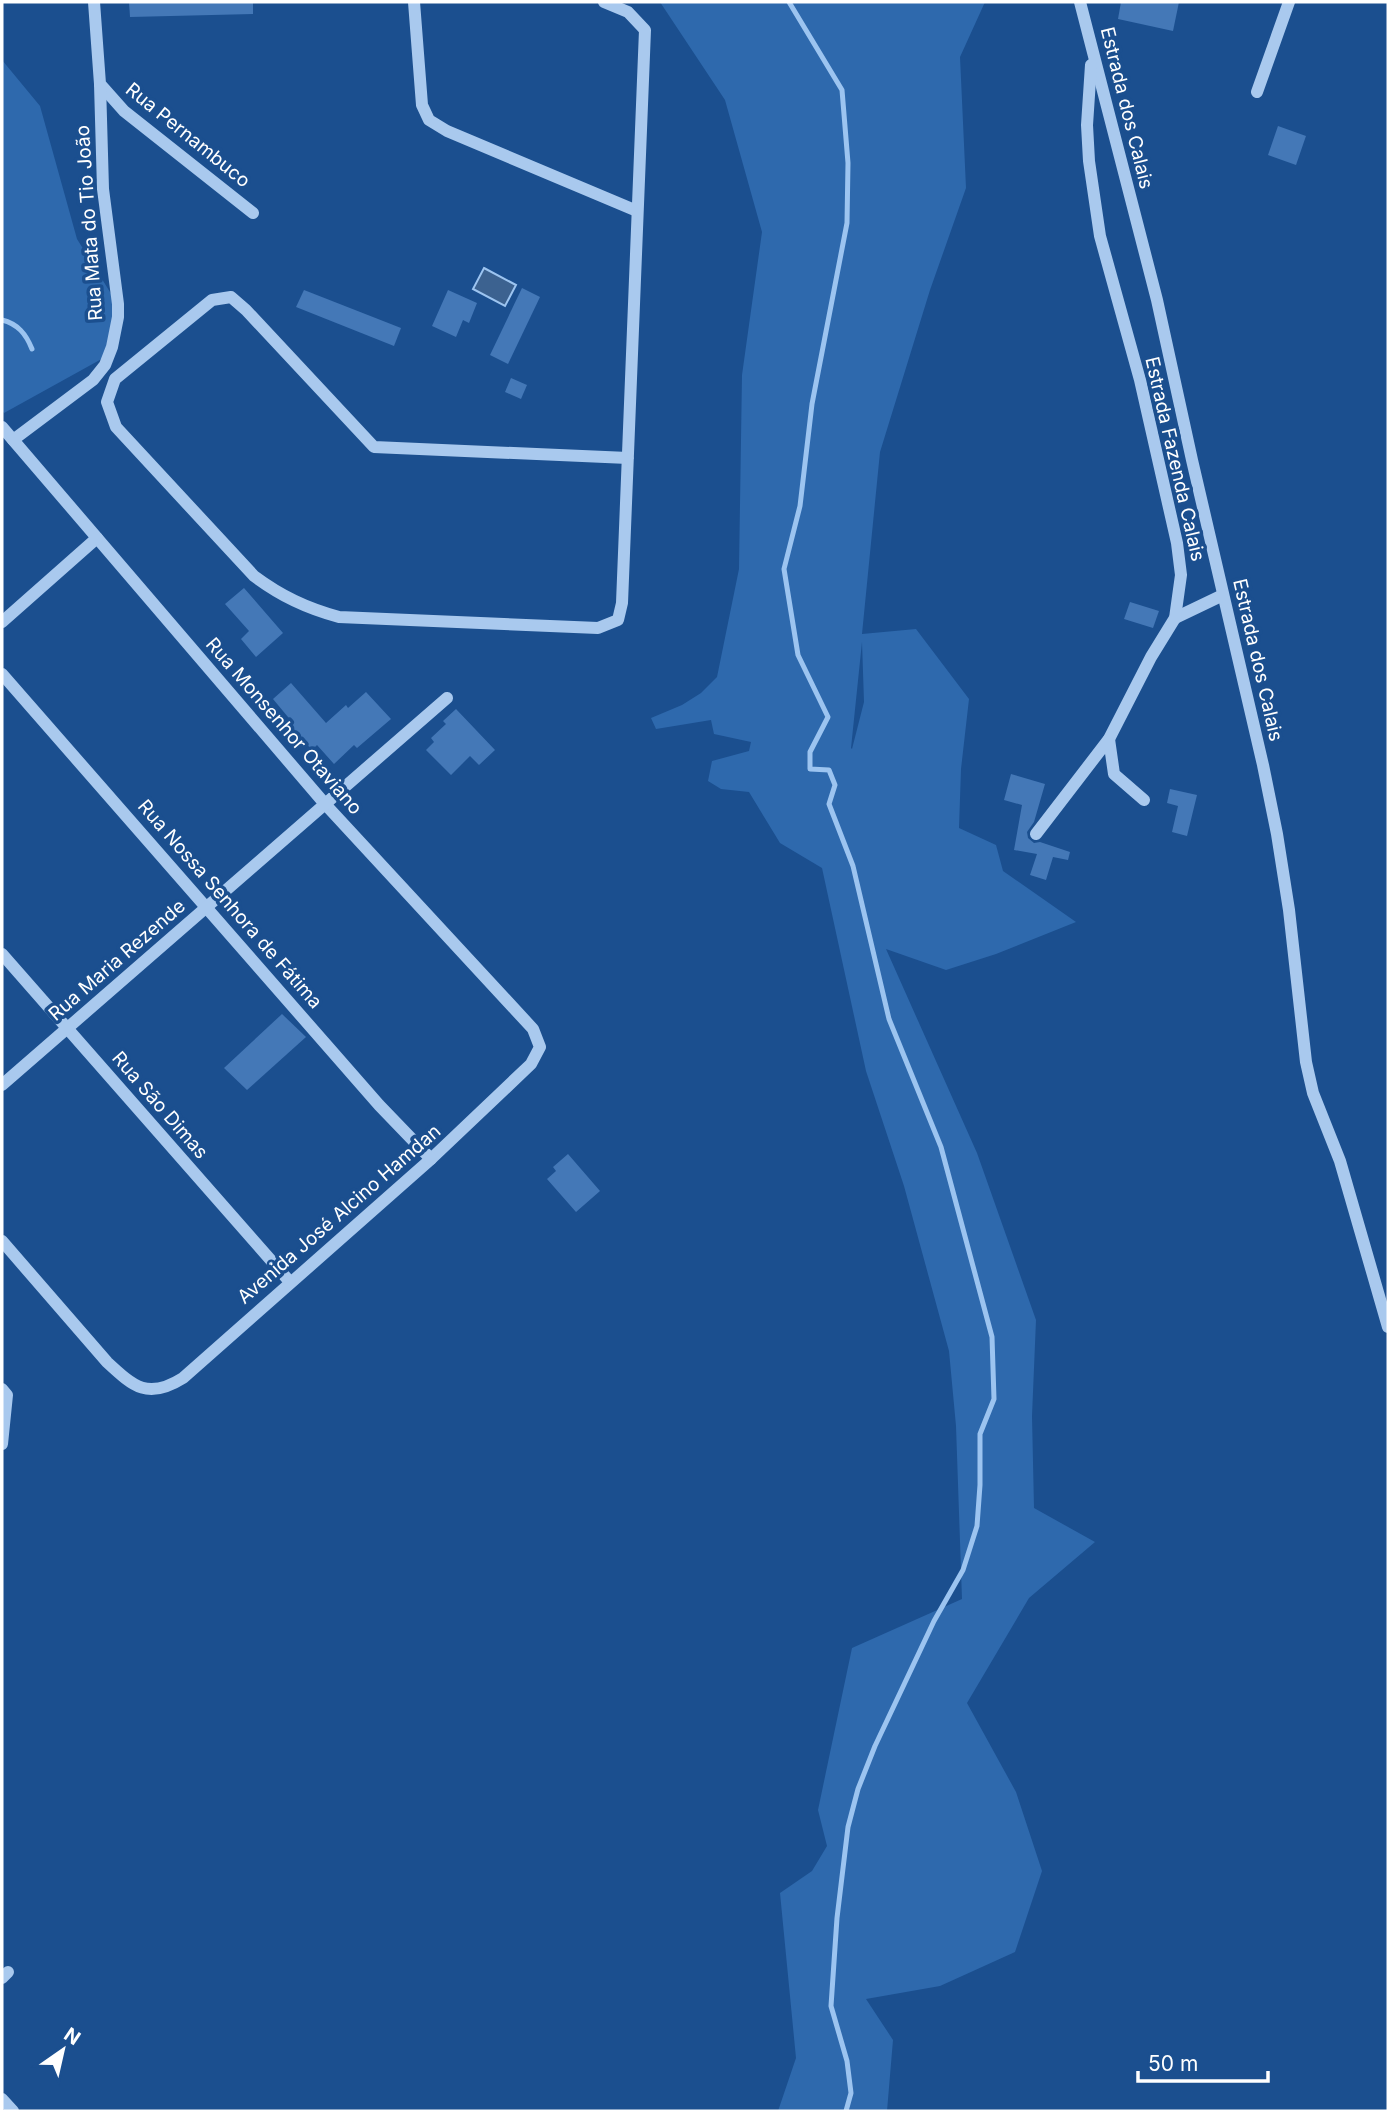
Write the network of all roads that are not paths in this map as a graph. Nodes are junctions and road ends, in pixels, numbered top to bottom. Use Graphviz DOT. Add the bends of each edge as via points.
graph roads {
  1 [pos="94,2"];
  2 [pos="414,2"];
  3 [pos="604,2"];
  4 [pos="1080,2"];
  5 [pos="1289,2"];
  6 [pos="1092,55"];
  7 [pos="100,84"];
  8 [pos="1257,92"];
  9 [pos="637,211"];
  10 [pos="253,213"];
  11 [pos="2,427"];
  12 [pos="13,440"];
  13 [pos="628,458"];
  14 [pos="97,538"];
  15 [pos="1223,595"];
  16 [pos="1175,618"];
  17 [pos="2,622"];
  18 [pos="2,674"];
  19 [pos="447,698"];
  20 [pos="1109,739"];
  21 [pos="1144,800"];
  22 [pos="325,804"];
  23 [pos="1036,834"];
  24 [pos="207,906"];
  25 [pos="2,954"];
  26 [pos="67,1029"];
  27 [pos="540,1047"];
  28 [pos="2,1085"];
  29 [pos="430,1159"];
  30 [pos="2,1241"];
  31 [pos="290,1282"];
  32 [pos="1388,1327"];
  33 [pos="2,1389"];
  34 [pos="2,1444"];
  35 [pos="2,2099"];
  36 [pos="13,2111"];
  1 -- 7 [label="street, Rua Pernambuco"];
  2 -- 9 [label="street" via="422,106 429,120"];
  3 -- 9 [label="street" via="628,12 645,30"];
  4 -- 6 [label="street, Estrada dos Calais"];
  5 -- 8 [label="street"];
  6 -- 15 [label="street, Estrada dos Calais" via="1157,300"];
  6 -- 16 [label="street, Estrada Fazenda Calais" via="1087,125 1093,191 1100,236 1140,380 1177,543 1181,575"];
  7 -- 10 [label="street, Rua Pernambuco" via="124,111"];
  7 -- 12 [label="street, Rua Mata do Tio João" via="103,189 118,304 112,347 93,380"];
  9 -- 13 [label="street"];
  11 -- 12 [label="street, Rua Monsenhor Otaviano"];
  12 -- 14 [label="street, Rua Monsenhor Otaviano"];
  13 -- 13 [label="street" via="618,620 598,628 339,617 308,609 254,576 116,427 107,402 115,379 212,300 231,296 373,447"];
  14 -- 17 [label="street"];
  14 -- 22 [label="street, Rua Monsenhor Otaviano"];
  15 -- 16 [label="street"];
  15 -- 32 [label="street, Estrada dos Calais" via="1277,834 1306,1062"];
  16 -- 20 [label="street, Estrada Fazenda Calais"];
  18 -- 24 [label="street, Rua Nossa Senhora de Fátima"];
  19 -- 22 [label="street, Rua Maria Rezende"];
  20 -- 21 [label="street" via="1114,774"];
  20 -- 23 [label="street, Estrada Fazenda Calais"];
  22 -- 24 [label="street, Rua Maria Rezende"];
  22 -- 27 [label="street, Rua Monsenhor Otaviano" via="533,1029"];
  24 -- 26 [label="street, Rua Maria Rezende"];
  24 -- 29 [label="street, Rua Nossa Senhora de Fátima"];
  25 -- 26 [label="street, Rua São Dimas"];
  26 -- 28 [label="street, Rua Maria Rezende"];
  26 -- 31 [label="street, Rua São Dimas"];
  27 -- 29 [label="street, Avenida José Alcino Hamdan" via="531,1064"];
  29 -- 31 [label="street, Avenida José Alcino Hamdan"];
  30 -- 31 [label="street, Avenida José Alcino Hamdan" via="107,1362 126,1380 148,1390 167,1388 183,1378"];
  33 -- 34 [label="street" via="7,1395"];
  35 -- 36 [label="street"];
}
